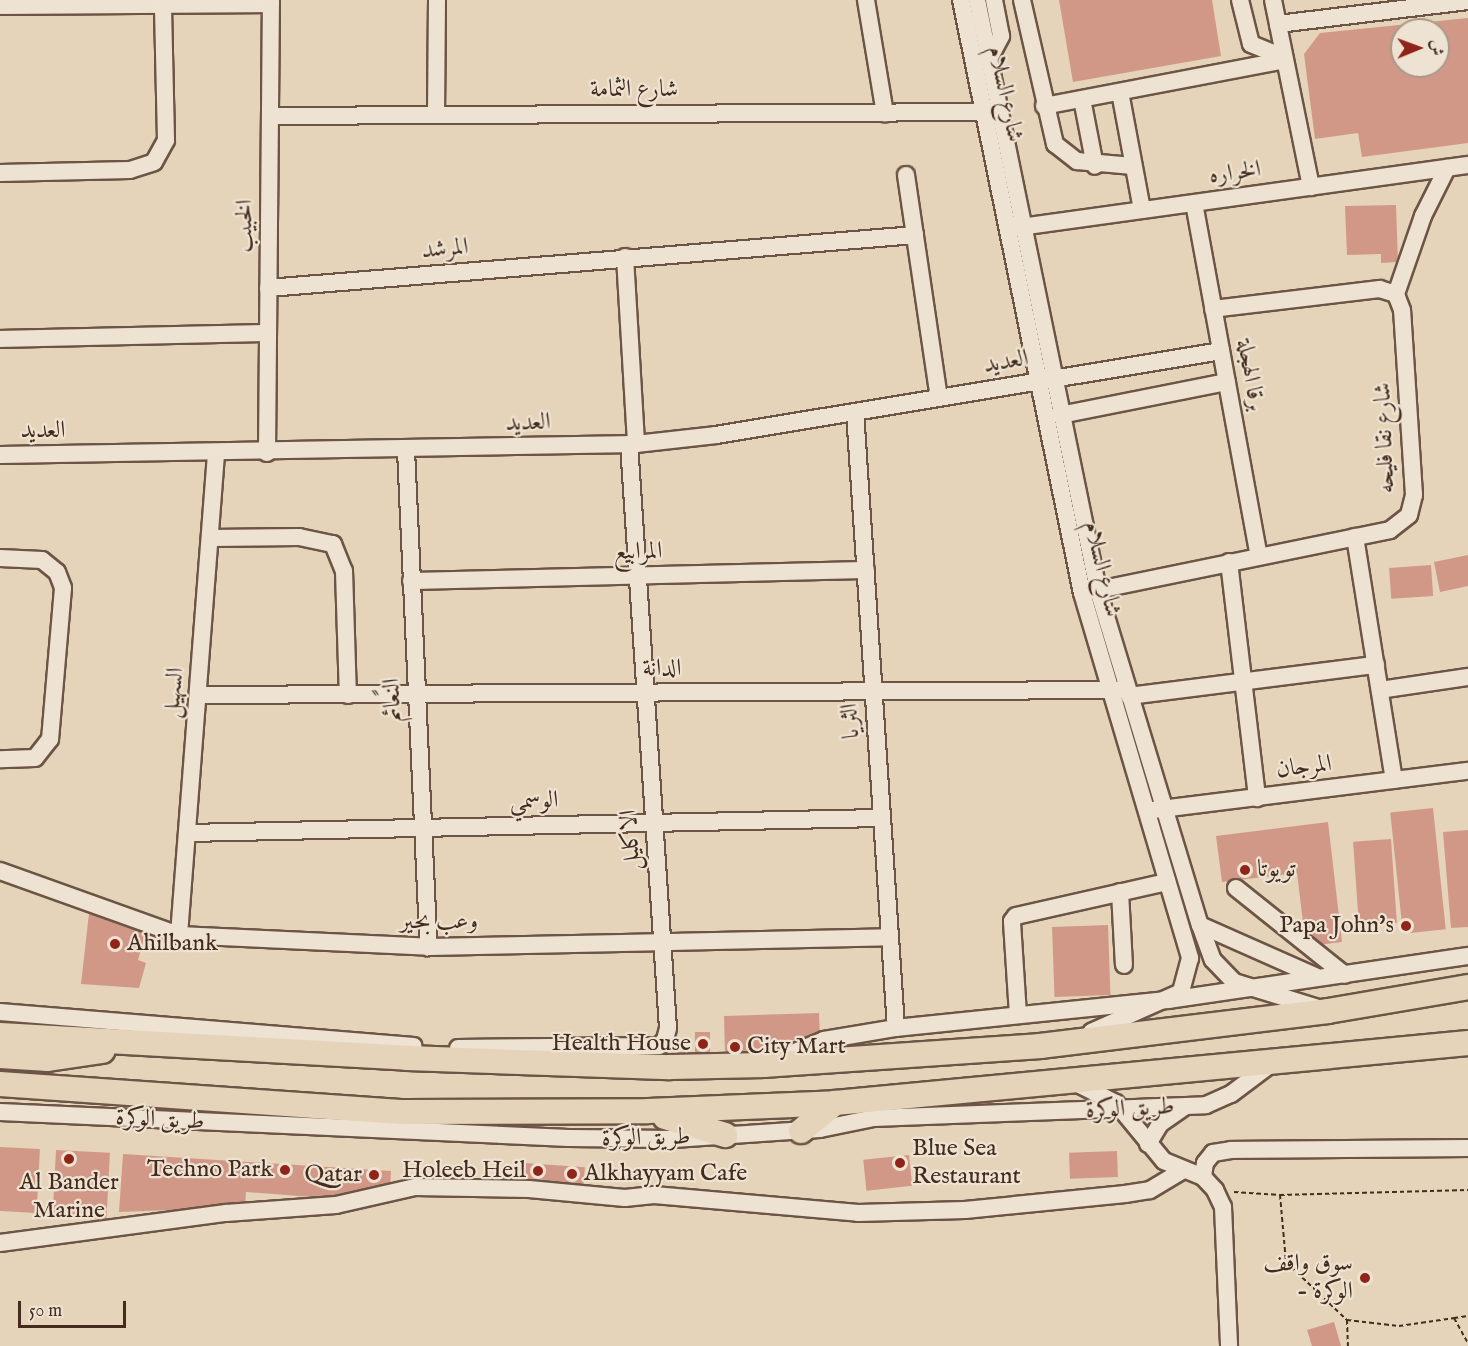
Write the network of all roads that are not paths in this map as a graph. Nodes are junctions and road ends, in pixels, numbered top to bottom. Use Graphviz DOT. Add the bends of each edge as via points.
graph roads {
  1 [pos="437,0"];
  2 [pos="866,0"];
  3 [pos="961,0"];
  4 [pos="977,0"];
  5 [pos="994,0"];
  6 [pos="1022,0"];
  7 [pos="1240,0"];
  8 [pos="1272,0"];
  9 [pos="1468,1"];
  10 [pos="271,2"];
  11 [pos="162,5"];
  12 [pos="0,6"];
  13 [pos="1278,24"];
  14 [pos="1285,58"];
  15 [pos="989,59"];
  16 [pos="1120,92"];
  17 [pos="1082,99"];
  18 [pos="1044,106"];
  19 [pos="991,112"];
  20 [pos="885,113"];
  21 [pos="436,115"];
  22 [pos="270,116"];
  23 [pos="1468,165"];
  24 [pos="1095,166"];
  25 [pos="1133,166"];
  26 [pos="1447,168"];
  27 [pos="0,173"];
  28 [pos="906,175"];
  29 [pos="1311,187"];
  30 [pos="1194,203"];
  31 [pos="1142,210"];
  32 [pos="1016,227"];
  33 [pos="915,235"];
  34 [pos="625,257"];
  35 [pos="268,288"];
  36 [pos="1396,294"];
  37 [pos="1213,309"];
  38 [pos="268,333"];
  39 [pos="0,339"];
  40 [pos="1221,351"];
  41 [pos="1045,380"];
  42 [pos="1227,382"];
  43 [pos="939,398"];
  44 [pos="855,412"];
  45 [pos="1060,415"];
  46 [pos="633,444"];
  47 [pos="406,450"];
  48 [pos="267,453"];
  49 [pos="216,454"];
  50 [pos="0,455"];
  51 [pos="1355,537"];
  52 [pos="211,538"];
  53 [pos="1259,556"];
  54 [pos="0,558"];
  55 [pos="1229,562"];
  56 [pos="866,570"];
  57 [pos="638,576"];
  58 [pos="411,581"];
  59 [pos="1098,590"];
  60 [pos="1376,665"];
  61 [pos="1468,677"];
  62 [pos="1244,678"];
  63 [pos="1380,690"];
  64 [pos="1108,691"];
  65 [pos="874,692"];
  66 [pos="1128,692"];
  67 [pos="646,693"];
  68 [pos="417,694"];
  69 [pos="198,695"];
  70 [pos="348,695"];
  71 [pos="0,759"];
  72 [pos="1468,771"];
  73 [pos="1394,780"];
  74 [pos="1257,798"];
  75 [pos="1146,810"];
  76 [pos="1163,810"];
  77 [pos="882,818"];
  78 [pos="654,823"];
  79 [pos="423,828"];
  80 [pos="187,833"];
  81 [pos="0,871"];
  82 [pos="1167,882"];
  83 [pos="1236,888"];
  84 [pos="1120,892"];
  85 [pos="1200,925"];
  86 [pos="179,936"];
  87 [pos="890,937"];
  88 [pos="662,942"];
  89 [pos="429,947"];
  90 [pos="1468,956"];
  91 [pos="1124,965"];
  92 [pos="1345,975"];
  93 [pos="1321,979"];
  94 [pos="1244,986"];
  95 [pos="1468,987"];
  96 [pos="1169,1000"];
  97 [pos="1328,1011"];
  98 [pos="0,1012"];
  99 [pos="1018,1015"];
  100 [pos="896,1028"];
  101 [pos="0,1035"];
  102 [pos="134,1043"];
  103 [pos="1468,1044"];
  104 [pos="1040,1046"];
  105 [pos="570,1048"];
  106 [pos="0,1056"];
  107 [pos="1277,1061"];
  108 [pos="592,1064"];
  109 [pos="764,1065"];
  110 [pos="1062,1079"];
  111 [pos="0,1084"];
  112 [pos="835,1103"];
  113 [pos="1189,1106"];
  114 [pos="1126,1110"];
  115 [pos="648,1111"];
  116 [pos="0,1112"];
  117 [pos="801,1131"];
  118 [pos="725,1135"];
  119 [pos="1148,1144"];
  120 [pos="1468,1148"];
  121 [pos="1183,1170"];
  122 [pos="1203,1177"];
  123 [pos="0,1243"];
  124 [pos="1229,1346"];
  1 -- 21 [label="street"];
  2 -- 20 [label="street"];
  3 -- 19 [label="street, شارع السلام"];
  4 -- 15 [label="street, شارع السلام"];
  5 -- 15 [label="street" via="1001,36"];
  6 -- 18 [label="street"];
  7 -- 14 [label="street" via="1251,44"];
  8 -- 13 [label="street"];
  9 -- 13 [label="street"];
  10 -- 11 [label="street"];
  10 -- 22 [label="street, الخبيب"];
  11 -- 12 [label="street"];
  11 -- 27 [label="street" via="166,140 154,162 130,170"];
  13 -- 14 [label="street"];
  14 -- 16 [label="street"];
  14 -- 29 [label="street"];
  15 -- 19 [label="street, شارع السلام"];
  16 -- 17 [label="street"];
  16 -- 25 [label="street"];
  17 -- 18 [label="street"];
  17 -- 24 [label="street"];
  18 -- 24 [label="street" via="1055,144 1077,161"];
  19 -- 20 [label="street, شارع الثمامة"];
  19 -- 32 [label="street, شارع السلام"];
  20 -- 21 [label="street, شارع الثمامة"];
  21 -- 22 [label="street, شارع الثمامة"];
  22 -- 35 [label="street, الخبيب"];
  23 -- 26 [label="street, الخراره"];
  24 -- 25 [label="street"];
  25 -- 31 [label="street"];
  26 -- 29 [label="street, الخراره"];
  26 -- 36 [label="street" via="1423,216"];
  28 -- 33 [label="street"];
  29 -- 30 [label="street, الخراره"];
  30 -- 31 [label="street, الخراره"];
  30 -- 37 [label="street, برقا الهجلة"];
  31 -- 32 [label="street, الخراره"];
  32 -- 41 [label="street, شارع السلام"];
  33 -- 34 [label="street, المرشد"];
  33 -- 43 [label="street"];
  34 -- 35 [label="street, المرشد"];
  34 -- 46 [label="street"];
  35 -- 38 [label="street, الخبيب"];
  36 -- 37 [label="street" via="1380,289"];
  36 -- 51 [label="street, شارع نقا فليحه" via="1402,310 1414,495 1409,515 1390,530"];
  37 -- 40 [label="street, برقا الهجلة"];
  38 -- 39 [label="street"];
  38 -- 48 [label="street, الخبيب"];
  40 -- 41 [label="street, العديد"];
  40 -- 42 [label="street, برقا الهجلة"];
  41 -- 43 [label="street, العديد"];
  41 -- 45 [label="street, شارع السلام"];
  41 -- 64 [label="street, شارع السلام"];
  42 -- 45 [label="street"];
  42 -- 53 [label="street, برقا الهجلة"];
  43 -- 44 [label="street, العديد"];
  44 -- 46 [label="street, العديد"];
  44 -- 56 [label="street, الثريا"];
  45 -- 59 [label="street, شارع السلام"];
  46 -- 47 [label="street, العديد"];
  46 -- 57 [label="street, الاكليل"];
  47 -- 48 [label="street, العديد"];
  47 -- 58 [label="street, النًعائم"];
  48 -- 49 [label="street, العديد"];
  49 -- 50 [label="street, العديد"];
  49 -- 52 [label="street, السهيل"];
  51 -- 53 [label="street, شارع نقا فليحه"];
  51 -- 60 [label="street"];
  52 -- 69 [label="street, السهيل"];
  52 -- 70 [label="street" via="299,537 333,544 344,571"];
  53 -- 55 [label="street, شارع نقا فليحه"];
  54 -- 71 [label="street" via="42,560 57,572 63,588 50,739 35,759"];
  55 -- 59 [label="street, شارع نقا فليحه"];
  55 -- 62 [label="street"];
  56 -- 57 [label="street, المرابيع"];
  56 -- 65 [label="street, الثريا"];
  57 -- 58 [label="street, المرابيع"];
  57 -- 67 [label="street, الاكليل"];
  58 -- 68 [label="street, النًعائم"];
  59 -- 66 [label="street, شارع السلام"];
  60 -- 62 [label="street, الدانة"];
  60 -- 63 [label="street"];
  61 -- 63 [label="street"];
  62 -- 66 [label="street, الدانة"];
  62 -- 74 [label="street"];
  63 -- 73 [label="street"];
  64 -- 65 [label="street, الدانة"];
  64 -- 66 [label="street, الدانة"];
  64 -- 75 [label="street, شارع السلام"];
  65 -- 67 [label="street, الدانة"];
  65 -- 77 [label="street, الثريا"];
  66 -- 76 [label="street, شارع السلام"];
  67 -- 68 [label="street, الدانة"];
  67 -- 78 [label="street, الاكليل"];
  68 -- 70 [label="street, الدانة"];
  68 -- 79 [label="street, النًعائم"];
  69 -- 70 [label="street, الدانة"];
  69 -- 80 [label="street, السهيل"];
  72 -- 73 [label="street, المرجان"];
  73 -- 74 [label="street, المرجان"];
  74 -- 76 [label="street, المرجان"];
  75 -- 76 [label="street, المرجان"];
  75 -- 82 [label="street, شارع السلام"];
  76 -- 85 [label="street, شارع السلام"];
  77 -- 78 [label="street, الوسمي"];
  77 -- 87 [label="street, الثريا"];
  78 -- 79 [label="street, الوسمي"];
  78 -- 88 [label="street, الاكليل"];
  79 -- 80 [label="street, الوسمي"];
  79 -- 89 [label="street, النًعائم"];
  80 -- 86 [label="street, السهيل"];
  81 -- 86 [label="street, وعب بحير"];
  82 -- 84 [label="street"];
  82 -- 96 [label="street, شارع السلام" via="1190,958 1187,981"];
  83 -- 92 [label="street"];
  84 -- 91 [label="street"];
  84 -- 99 [label="street" via="1026,912 1012,921"];
  85 -- 93 [label="street"];
  85 -- 94 [label="street, شارع السلام" via="1213,960 1224,974"];
  86 -- 89 [label="street, وعب بحير"];
  87 -- 88 [label="street, وعب بحير"];
  87 -- 100 [label="street, الثريا"];
  88 -- 89 [label="street, وعب بحير"];
  88 -- 105 [label="street, الاكليل" via="665,1040 659,1046"];
  90 -- 92 [label="street"];
  92 -- 93 [label="street"];
  93 -- 94 [label="street"];
  94 -- 96 [label="street"];
  94 -- 97 [label="street, شارع السلام"];
  95 -- 97 [label="highway"];
  96 -- 99 [label="street"];
  96 -- 104 [label="street, شارع السلام" via="1101,1029"];
  97 -- 104 [label="highway"];
  98 -- 105 [label="street, الاكليل" via="475,1048"];
  99 -- 100 [label="street"];
  100 -- 109 [label="street" via="824,1040"];
  101 -- 102 [label="highway"];
  102 -- 106 [label="highway" via="70,1058"];
  102 -- 108 [label="highway"];
  103 -- 107 [label="highway, طريق الوكرة"];
  104 -- 109 [label="highway"];
  105 -- 108 [label="highway"];
  107 -- 110 [label="highway, طريق الوكرة"];
  107 -- 113 [label="street, طريق الوكرة" via="1223,1098"];
  108 -- 109 [label="highway"];
  110 -- 112 [label="highway, طريق الوكرة"];
  110 -- 114 [label="street" via="1096,1091"];
  111 -- 115 [label="highway, طريق الوكرة" via="404,1112"];
  112 -- 115 [label="highway, طريق الوكرة"];
  112 -- 117 [label="highway"];
  113 -- 114 [label="street, طريق الوكرة"];
  113 -- 119 [label="street" via="1160,1124"];
  114 -- 117 [label="street, طريق الوكرة" via="874,1118"];
  114 -- 119 [label="street"];
  115 -- 118 [label="highway"];
  116 -- 118 [label="street, طريق الوكرة" via="568,1138"];
  117 -- 118 [label="street, طريق الوكرة"];
  119 -- 121 [label="street" via="1164,1161"];
  120 -- 122 [label="street" via="1231,1150 1213,1153 1205,1163"];
  121 -- 122 [label="street"];
  121 -- 123 [label="street" via="1150,1190 1125,1194 965,1210 858,1213 654,1195 626,1198 529,1189 415,1187 336,1205 226,1213"];
  122 -- 124 [label="street" via="1223,1207"];
}
